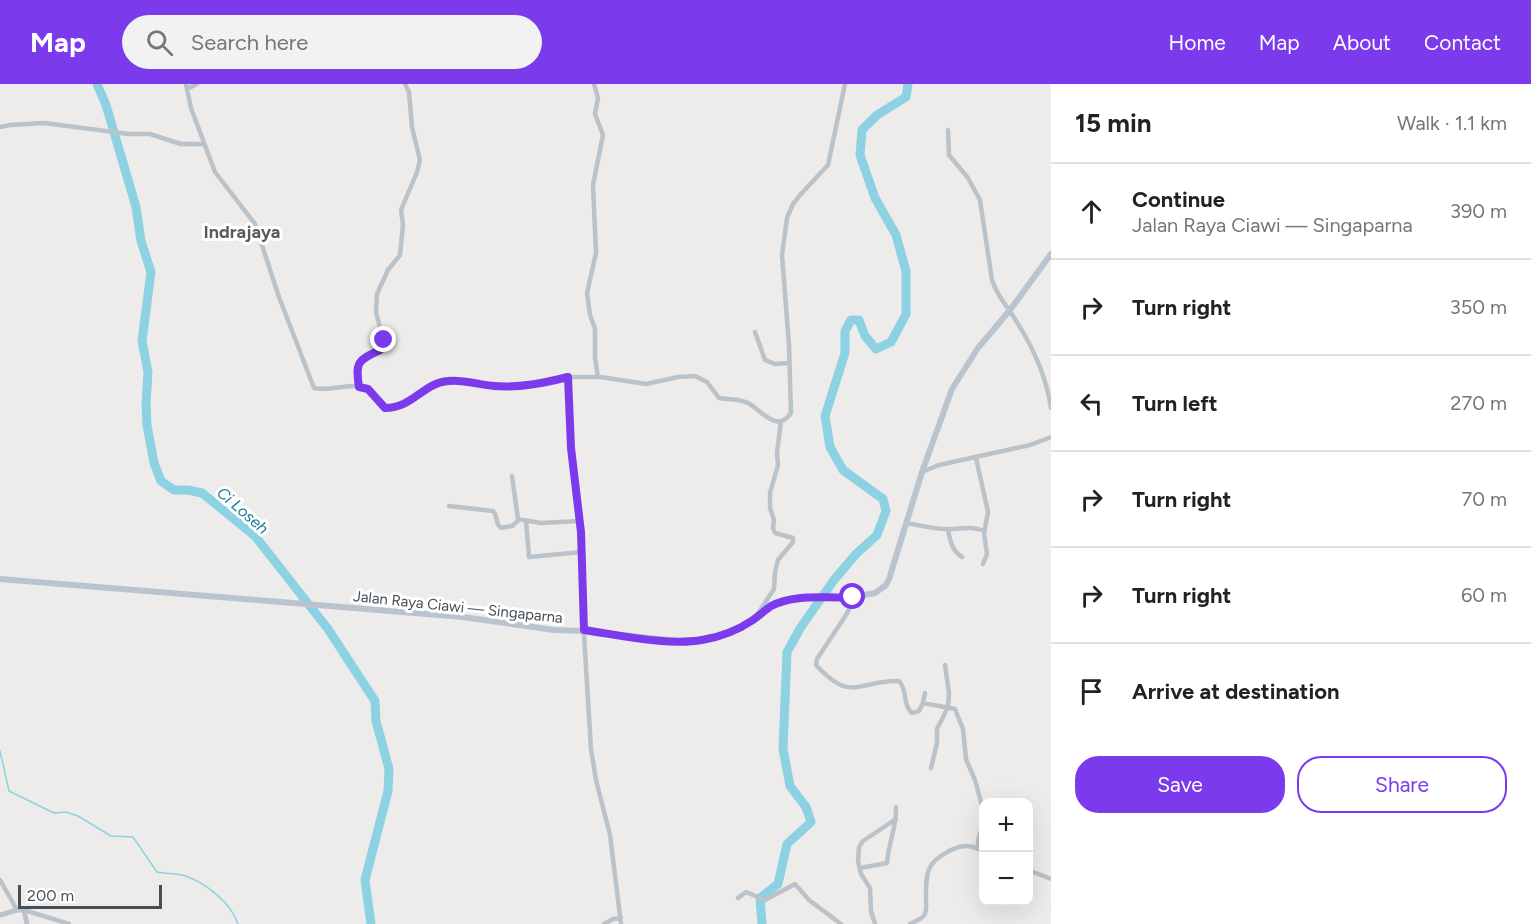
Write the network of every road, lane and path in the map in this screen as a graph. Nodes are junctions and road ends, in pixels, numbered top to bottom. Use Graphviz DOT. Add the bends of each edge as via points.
graph roads {
  1 [pos="197,84"];
  2 [pos="405,84"];
  3 [pos="594,84"];
  4 [pos="845,84"];
  5 [pos="187,86"];
  6 [pos="0,127"];
  7 [pos="948,130"];
  8 [pos="204,144"];
  9 [pos="1051,254"];
  10 [pos="1010,310"];
  11 [pos="755,332"];
  12 [pos="788,363"];
  13 [pos="568,377"];
  14 [pos="598,377"];
  15 [pos="359,387"];
  16 [pos="1051,408"];
  17 [pos="781,421"];
  18 [pos="1051,437"];
  19 [pos="976,458"];
  20 [pos="922,472"];
  21 [pos="512,476"];
  22 [pos="449,506"];
  23 [pos="519,520"];
  24 [pos="526,521"];
  25 [pos="580,521"];
  26 [pos="906,523"];
  27 [pos="948,530"];
  28 [pos="985,531"];
  29 [pos="582,552"];
  30 [pos="962,557"];
  31 [pos="983,564"];
  32 [pos="0,579"];
  33 [pos="853,597"];
  34 [pos="754,619"];
  35 [pos="584,630"];
  36 [pos="945,666"];
  37 [pos="925,693"];
  38 [pos="923,703"];
  39 [pos="948,707"];
  40 [pos="931,768"];
  41 [pos="979,802"];
  42 [pos="896,807"];
  43 [pos="896,819"];
  44 [pos="979,848"];
  45 [pos="860,868"];
  46 [pos="1033,872"];
  47 [pos="1051,879"];
  48 [pos="0,880"];
  49 [pos="738,898"];
  50 [pos="17,910"];
  51 [pos="24,910"];
  52 [pos="0,915"];
  53 [pos="621,921"];
  54 [pos="27,924"];
  55 [pos="69,924"];
  56 [pos="604,924"];
  57 [pos="841,924"];
  58 [pos="875,924"];
  59 [pos="910,924"];
  1 -- 5 [label="street"];
  2 -- 15 [label="street" via="420,160 401,210 400,255 377,294 376,312 384,344 361,360 357,372"];
  3 -- 14 [label="street" via="598,98 595,114 603,135 593,185 596,253 587,293 595,329"];
  4 -- 12 [label="street" via="828,165 793,204 787,218 782,255"];
  5 -- 8 [label="street"];
  6 -- 8 [label="street" via="44,123 150,134 180,144"];
  7 -- 10 [label="street" via="949,155 980,200 992,280 998,297"];
  8 -- 15 [label="street" via="215,172 255,224 314,388"];
  9 -- 10 [label="main road, Jalan Raya Ciawi — Singaparna"];
  10 -- 16 [label="street" via="1039,366"];
  10 -- 20 [label="main road, Jalan Raya Ciawi — Singaparna" via="951,389"];
  11 -- 12 [label="street" via="765,360 778,365"];
  12 -- 17 [label="street" via="791,413"];
  13 -- 14 [label="street"];
  13 -- 15 [label="street" via="517,387 447,381 396,408 385,408 368,389"];
  13 -- 25 [label="street"];
  14 -- 17 [label="street" via="646,384 695,376 707,382 719,398 748,403 769,420"];
  17 -- 34 [label="street" via="770,508 775,533 793,538 793,542 778,560 774,589"];
  18 -- 19 [label="street"];
  19 -- 20 [label="street"];
  19 -- 28 [label="street" via="988,512"];
  20 -- 26 [label="main road, Jalan Raya Ciawi — Singaparna"];
  21 -- 23 [label="street"];
  22 -- 23 [label="street" via="493,512 501,528"];
  23 -- 24 [label="street"];
  24 -- 25 [label="street"];
  24 -- 29 [label="street" via="529,557"];
  25 -- 29 [label="street"];
  26 -- 27 [label="street"];
  26 -- 33 [label="main road, Jalan Raya Ciawi — Singaparna" via="886,585 875,593"];
  27 -- 28 [label="street" via="963,526"];
  27 -- 30 [label="street" via="952,546"];
  28 -- 31 [label="street" via="987,550"];
  29 -- 35 [label="street"];
  32 -- 35 [label="main road, Jalan Raya Ciawi — Singaparna"];
  33 -- 34 [label="main road, Jalan Raya Ciawi — Singaparna" via="788,600"];
  33 -- 38 [label="street" via="816,665 843,687 899,681 912,713 919,711"];
  34 -- 35 [label="main road, Jalan Raya Ciawi — Singaparna" via="723,636 701,640 676,641"];
  35 -- 53 [label="street" via="591,749 610,835"];
  36 -- 39 [label="street"];
  37 -- 38 [label="street"];
  38 -- 39 [label="street"];
  39 -- 40 [label="street" via="937,729"];
  39 -- 41 [label="street" via="958,713"];
  42 -- 43 [label="street"];
  43 -- 45 [label="street" via="861,842"];
  43 -- 45 [label="street" via="887,863"];
  44 -- 59 [label="street" via="957,847 930,866 926,876 926,912"];
  45 -- 58 [label="street" via="870,888"];
  46 -- 47 [label="street"];
  48 -- 50 [label="street"];
  49 -- 57 [label="street" via="746,892 760,898 795,884"];
  50 -- 51 [label="street"];
  50 -- 52 [label="street"];
  51 -- 54 [label="street"];
  51 -- 55 [label="street"];
  53 -- 56 [label="street"];
}
